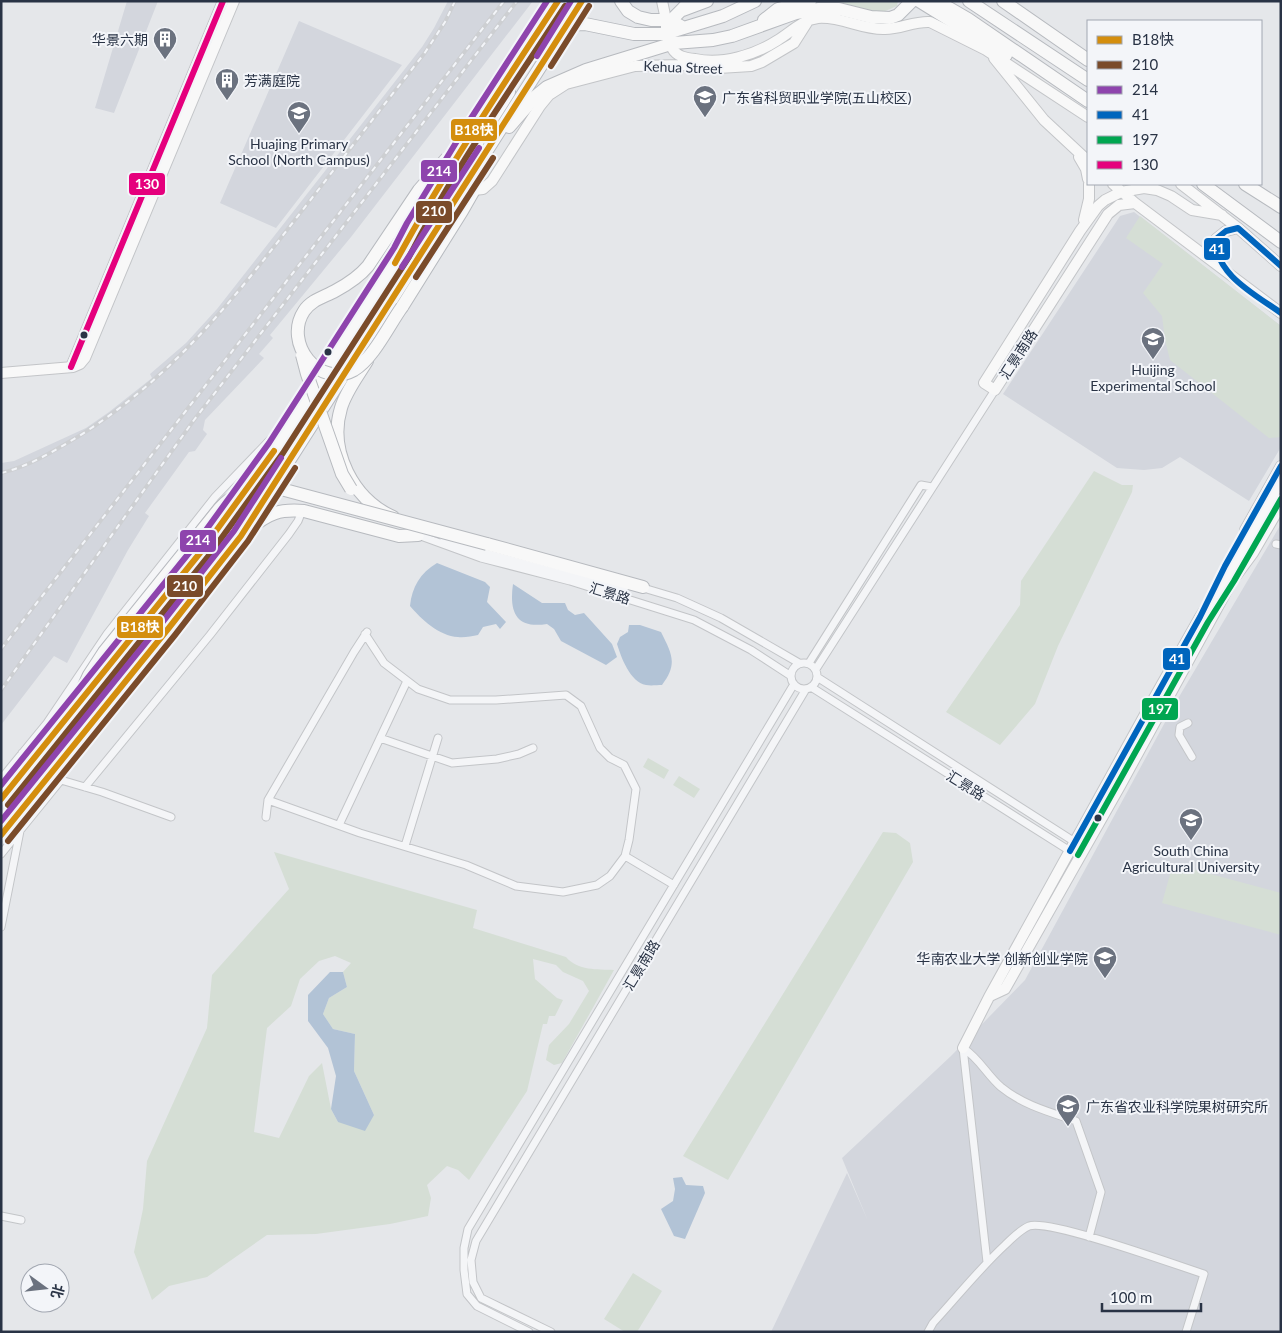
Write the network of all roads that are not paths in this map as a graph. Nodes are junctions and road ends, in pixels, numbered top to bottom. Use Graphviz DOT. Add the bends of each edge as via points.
graph roads {
  1 [pos="223,1"];
  2 [pos="234,1"];
  3 [pos="558,1"];
  4 [pos="582,1"];
  5 [pos="621,1"];
  6 [pos="662,1"];
  7 [pos="707,1"];
  8 [pos="755,1"];
  9 [pos="810,1"];
  10 [pos="912,1"];
  11 [pos="919,1"];
  12 [pos="937,1"];
  13 [pos="969,1"];
  14 [pos="1003,1"];
  15 [pos="686,6"];
  16 [pos="667,18"];
  17 [pos="808,21"];
  18 [pos="684,28"];
  19 [pos="754,28"];
  20 [pos="664,34"];
  21 [pos="672,48"];
  22 [pos="986,50"];
  23 [pos="1087,59"];
  24 [pos="1042,71"];
  25 [pos="1087,79"];
  26 [pos="1087,100"];
  27 [pos="1087,116"];
  28 [pos="475,128"];
  29 [pos="1068,142"];
  30 [pos="486,153"];
  31 [pos="1087,159"];
  32 [pos="1087,175"];
  33 [pos="1089,185"];
  34 [pos="1113,185"];
  35 [pos="1182,185"];
  36 [pos="1204,185"];
  37 [pos="1247,185"];
  38 [pos="1254,185"];
  39 [pos="474,190"];
  40 [pos="1121,192"];
  41 [pos="1135,203"];
  42 [pos="1281,207"];
  43 [pos="1222,215"];
  44 [pos="1238,228"];
  45 [pos="1080,231"];
  46 [pos="1281,242"];
  47 [pos="402,252"];
  48 [pos="1281,266"];
  49 [pos="1228,272"];
  50 [pos="1281,313"];
  51 [pos="300,348"];
  52 [pos="369,356"];
  53 [pos="71,367"];
  54 [pos="1,374"];
  55 [pos="995,390"];
  56 [pos="305,404"];
  57 [pos="1281,466"];
  58 [pos="1281,482"];
  59 [pos="932,487"];
  60 [pos="353,488"];
  61 [pos="1278,498"];
  62 [pos="302,511"];
  63 [pos="419,530"];
  64 [pos="241,536"];
  65 [pos="643,587"];
  66 [pos="1200,617"];
  67 [pos="799,663"];
  68 [pos="809,663"];
  69 [pos="817,673"];
  70 [pos="791,676"];
  71 [pos="407,681"];
  72 [pos="794,684"];
  73 [pos="809,688"];
  74 [pos="72,712"];
  75 [pos="1188,723"];
  76 [pos="380,738"];
  77 [pos="438,738"];
  78 [pos="533,748"];
  79 [pos="22,753"];
  80 [pos="433,757"];
  81 [pos="1192,757"];
  82 [pos="1,779"];
  83 [pos="61,780"];
  84 [pos="85,787"];
  85 [pos="1,799"];
  86 [pos="268,800"];
  87 [pos="171,817"];
  88 [pos="266,817"];
  89 [pos="339,825"];
  90 [pos="20,831"];
  91 [pos="1,835"];
  92 [pos="1076,841"];
  93 [pos="405,846"];
  94 [pos="1083,850"];
  95 [pos="1070,851"];
  96 [pos="1,854"];
  97 [pos="625,856"];
  98 [pos="674,885"];
  99 [pos="1,927"];
  100 [pos="990,997"];
  101 [pos="963,1048"];
  102 [pos="1,1216"];
  103 [pos="21,1220"];
  104 [pos="1089,1237"];
  105 [pos="988,1262"];
  106 [pos="529,1332"];
  107 [pos="551,1332"];
  108 [pos="928,1332"];
  109 [pos="1186,1332"];
  1 -- 53 [label="street"];
  2 -- 53 [label="street" via="90,348 83,362"];
  3 -- 28 [label="highway"];
  4 -- 30 [label="highway, bridge"];
  5 -- 16 [label="highway" via="638,17 651,20"];
  6 -- 16 [label="street"];
  7 -- 15 [label="highway"];
  8 -- 18 [label="highway" via="723,16"];
  9 -- 19 [label="highway" via="778,9"];
  10 -- 19 [label="highway" via="898,15 881,19 839,9 819,9 796,13"];
  11 -- 24 [label="highway" via="1012,59"];
  12 -- 24 [label="highway"];
  13 -- 25 [label="highway"];
  14 -- 23 [label="highway"];
  15 -- 16 [label="highway"];
  16 -- 18 [label="highway"];
  16 -- 20 [label="highway"];
  17 -- 21 [label="street" via="762,48 725,60 702,61 684,57"];
  17 -- 22 [label="street" via="835,19 885,29 930,22"];
  17 -- 39 [label="street, Kehua Street" via="794,44 751,66 640,65 566,84 549,95 540,106 492,182"];
  18 -- 20 [label="highway"];
  19 -- 30 [label="highway" via="713,40 674,43 565,78 536,96"];
  20 -- 47 [label="highway" via="634,34 585,24 565,25 551,31 532,54 424,225"];
  22 -- 27 [label="street"];
  22 -- 29 [label="street" via="1044,120"];
  24 -- 26 [label="highway"];
  28 -- 47 [label="highway"];
  28 -- 51 [label="highway, bridge" via="419,190 368,266 304,311 297,331"];
  29 -- 31 [label="street"];
  29 -- 32 [label="street"];
  30 -- 39 [label="highway"];
  30 -- 64 [label="highway"];
  33 -- 45 [label="street" via="1087,209"];
  34 -- 40 [label="street"];
  35 -- 43 [label="street"];
  36 -- 46 [label="highway"];
  37 -- 42 [label="highway"];
  38 -- 42 [label="highway"];
  39 -- 52 [label="highway, bridge"];
  40 -- 41 [label="street"];
  40 -- 43 [label="street" via="1144,188 1158,190 1192,210"];
  40 -- 45 [label="street" via="1098,206"];
  41 -- 49 [label="street"];
  41 -- 55 [label="street, 汇景南路" via="1119,205 1103,221"];
  43 -- 44 [label="street"];
  44 -- 48 [label="street"];
  44 -- 49 [label="street" via="1220,234 1214,245"];
  45 -- 55 [label="street, 汇景南路" via="984,383"];
  47 -- 56 [label="highway"];
  49 -- 50 [label="street"];
  51 -- 52 [label="highway, bridge" via="314,366 332,373 348,372"];
  51 -- 60 [label="highway, bridge" via="342,474"];
  52 -- 60 [label="highway, bridge" via="345,399 337,428 339,447"];
  53 -- 54 [label="street"];
  55 -- 59 [label="street, 汇景南路"];
  56 -- 74 [label="highway, bridge" via="222,523"];
  56 -- 79 [label="street" via="215,497 107,634 47,723"];
  57 -- 66 [label="street"];
  58 -- 61 [label="street"];
  59 -- 68 [label="street, 汇景南路" via="922,484"];
  59 -- 69 [label="street, 汇景南路"];
  60 -- 63 [label="highway" via="361,502 374,512 392,522"];
  61 -- 66 [label="street"];
  61 -- 94 [label="street" via="1253,553 1229,585"];
  62 -- 63 [label="highway" via="400,536"];
  62 -- 64 [label="highway" via="271,514"];
  62 -- 84 [label="street" via="292,529 214,630"];
  63 -- 65 [label="street, 汇景路" via="467,548 603,585"];
  63 -- 70 [label="street, 汇景路" via="481,558 570,581 694,620 751,650"];
  64 -- 91 [label="highway, bridge"];
  65 -- 67 [label="street, 汇景路" via="721,618"];
  65 -- 74 [label="highway, bridge" via="281,489 251,488 232,496 220,508 104,652"];
  66 -- 92 [label="street"];
  67 -- 68 [label="street"];
  67 -- 70 [label="street"];
  68 -- 69 [label="street"];
  69 -- 73 [label="street" via="817,681"];
  69 -- 92 [label="street, 汇景路"];
  70 -- 72 [label="street"];
  71 -- 76 [label="street"];
  71 -- 86 [label="street" via="384,663 366,633"];
  71 -- 97 [label="street" via="418,689 450,700 566,695 581,706 600,748 610,758 624,764 636,790"];
  72 -- 73 [label="street"];
  72 -- 98 [label="street, 汇景南路"];
  73 -- 95 [label="street, 汇景路"];
  73 -- 107 [label="street, 汇景南路" via="476,1241 471,1260 473,1282 481,1298"];
  74 -- 85 [label="highway, bridge"];
  75 -- 81 [label="street" via="1180,727 1179,735"];
  76 -- 80 [label="street"];
  76 -- 89 [label="street"];
  77 -- 80 [label="street"];
  78 -- 80 [label="street" via="488,760 452,763"];
  79 -- 82 [label="street"];
  79 -- 83 [label="street"];
  80 -- 93 [label="street"];
  83 -- 84 [label="street"];
  83 -- 90 [label="street"];
  84 -- 87 [label="street"];
  86 -- 88 [label="street"];
  86 -- 89 [label="street"];
  89 -- 93 [label="street"];
  90 -- 96 [label="street"];
  90 -- 99 [label="street"];
  92 -- 94 [label="street, 汇景路"];
  92 -- 95 [label="street"];
  93 -- 97 [label="street" via="466,865 516,886 563,892 597,885 610,876"];
  94 -- 95 [label="street"];
  94 -- 100 [label="street" via="1005,989"];
  95 -- 100 [label="street"];
  97 -- 98 [label="street"];
  98 -- 106 [label="street, 汇景南路" via="468,1228 464,1248 467,1294 477,1306"];
  100 -- 101 [label="street"];
  101 -- 104 [label="street" via="1015,1097 1076,1121 1101,1192"];
  101 -- 105 [label="street"];
  102 -- 103 [label="street"];
  104 -- 105 [label="street" via="1042,1225 1030,1226 1020,1231"];
  104 -- 109 [label="street" via="1204,1274"];
  105 -- 108 [label="street"];
}
